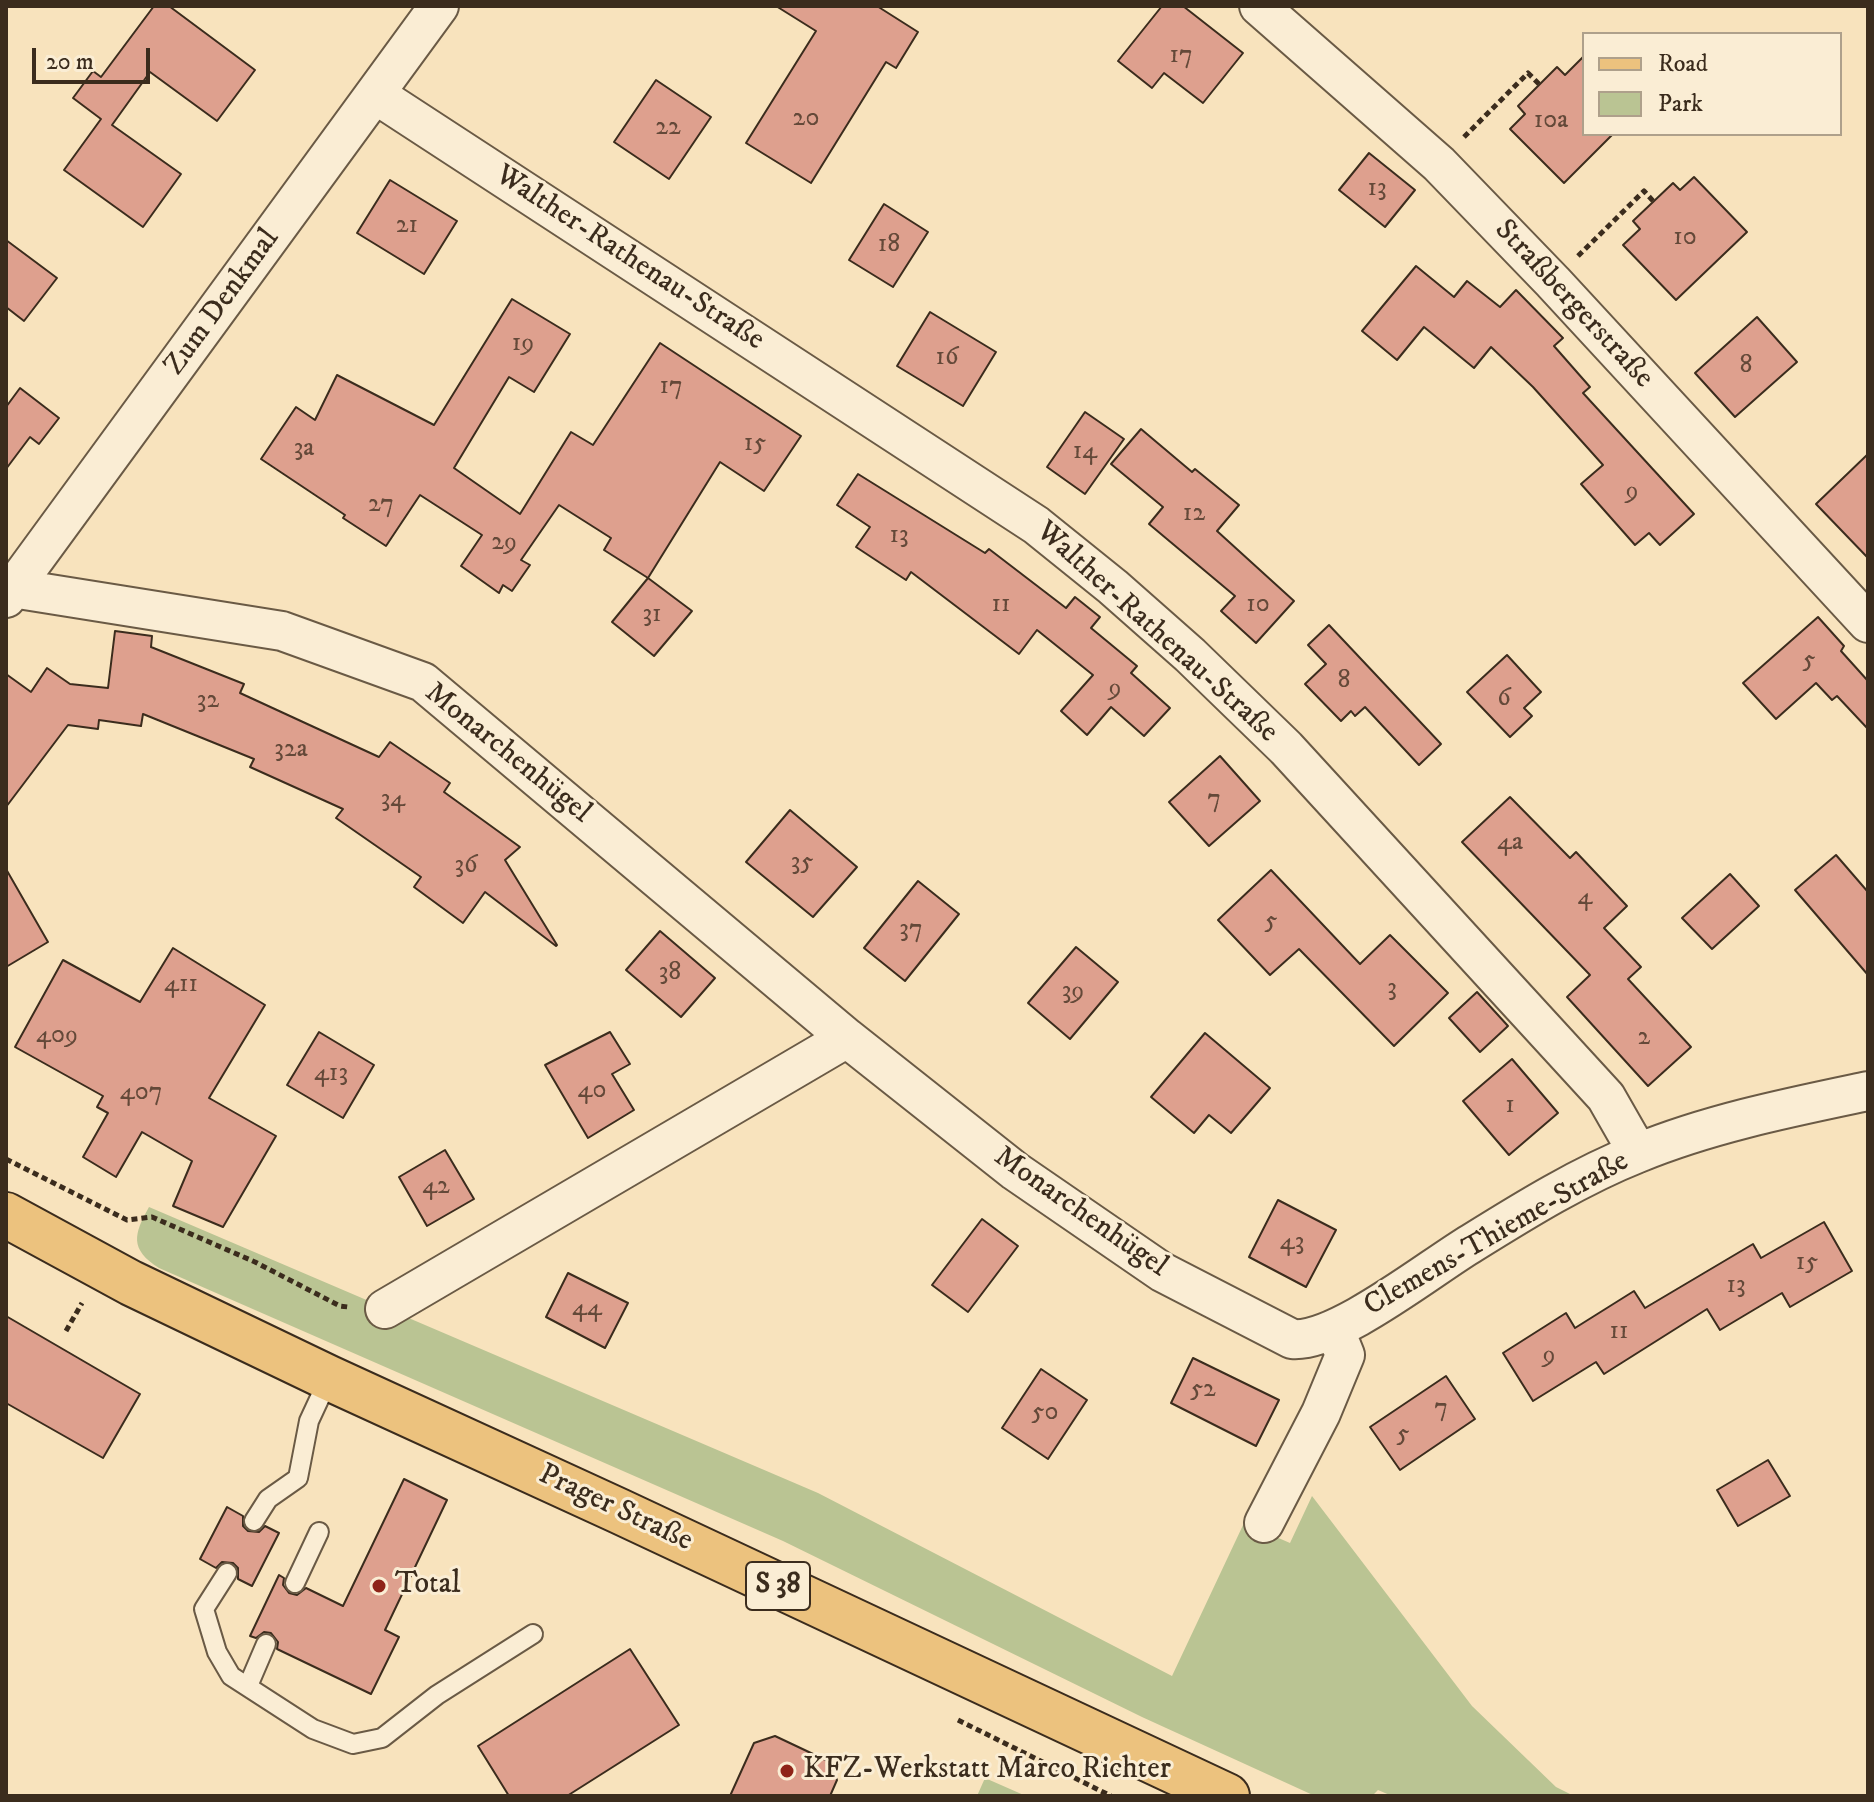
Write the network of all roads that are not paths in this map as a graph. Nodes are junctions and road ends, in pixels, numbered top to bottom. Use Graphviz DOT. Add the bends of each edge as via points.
graph roads {
  1 [pos="439,6"];
  2 [pos="1259,6"];
  3 [pos="375,94"];
  4 [pos="8,591"];
  5 [pos="1868,623"];
  6 [pos="847,1038"];
  7 [pos="1868,1091"];
  8 [pos="1638,1153"];
  9 [pos="6,1215"];
  10 [pos="385,1309"];
  11 [pos="1335,1330"];
  12 [pos="329,1378"];
  13 [pos="254,1521"];
  14 [pos="1264,1523"];
  15 [pos="319,1532"];
  16 [pos="227,1573"];
  17 [pos="295,1583"];
  18 [pos="533,1634"];
  19 [pos="266,1644"];
  20 [pos="248,1686"];
  21 [pos="1227,1796"];
  1 -- 3 [label="street, Zum Denkmal"];
  2 -- 5 [label="street, Straßbergerstraße" via="1439,164"];
  3 -- 4 [label="street, Zum Denkmal"];
  3 -- 8 [label="street, Walther-Rathenau-Straße" via="1036,525 1113,587 1286,748 1606,1097"];
  4 -- 6 [label="street, Monarchenhügel" via="282,631 423,682"];
  6 -- 10 [label="street"];
  6 -- 11 [label="street, Monarchenhügel" via="1015,1171 1162,1272 1292,1339 1305,1341"];
  7 -- 8 [label="street, Clemens-Thieme-Straße" via="1706,1130"];
  8 -- 11 [label="street, Clemens-Thieme-Straße" via="1537,1204"];
  9 -- 12 [label="main road, Prager Straße" via="131,1283"];
  11 -- 14 [label="street, Clemens-Thieme-Straße" via="1345,1355"];
  12 -- 13 [label="lane" via="309,1421 298,1478 268,1499"];
  12 -- 21 [label="main road, Prager Straße / S 38"];
  15 -- 17 [label="lane"];
  16 -- 20 [label="lane" via="204,1609 217,1652 231,1676"];
  18 -- 20 [label="lane" via="437,1695 382,1738 353,1744 313,1729"];
  19 -- 20 [label="lane"];
}
